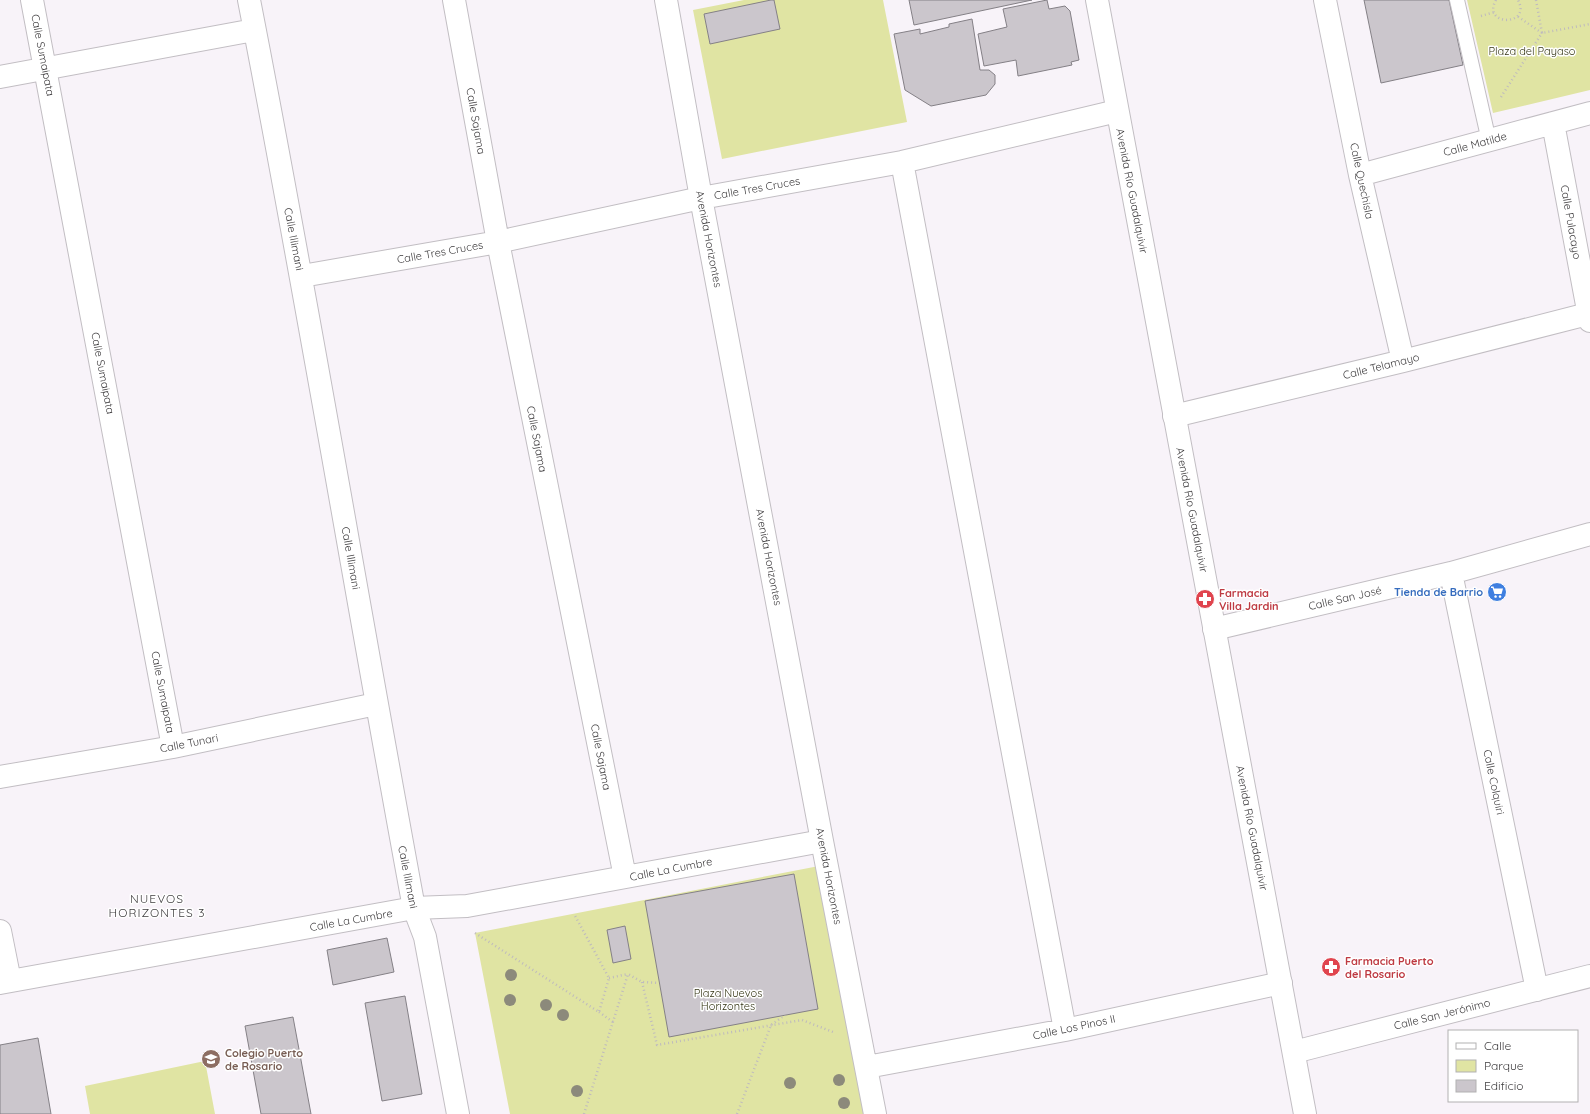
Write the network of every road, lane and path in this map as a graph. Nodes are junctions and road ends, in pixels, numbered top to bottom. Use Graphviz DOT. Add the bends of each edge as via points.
graph roads {
  1 [pos="32,0"];
  2 [pos="248,0"];
  3 [pos="454,0"];
  4 [pos="666,0"];
  5 [pos="1097,0"];
  6 [pos="1325,0"];
  7 [pos="1457,0"];
  8 [pos="1496,0"];
  9 [pos="1518,0"];
  10 [pos="1536,0"];
  11 [pos="1494,12"];
  12 [pos="1517,16"];
  13 [pos="1476,17"];
  14 [pos="1590,24"];
  15 [pos="254,30"];
  16 [pos="1542,33"];
  17 [pos="45,69"];
  18 [pos="0,77"];
  19 [pos="1500,98"];
  20 [pos="1117,111"];
  21 [pos="1590,113"];
  22 [pos="1553,123"];
  23 [pos="1488,141"];
  24 [pos="902,162"];
  25 [pos="1360,175"];
  26 [pos="701,198"];
  27 [pos="498,242"];
  28 [pos="302,276"];
  29 [pos="1589,318"];
  30 [pos="1404,360"];
  31 [pos="1174,416"];
  32 [pos="1590,534"];
  33 [pos="1451,573"];
  34 [pos="1214,628"];
  35 [pos="376,704"];
  36 [pos="173,747"];
  37 [pos="0,776"];
  38 [pos="822,841"];
  39 [pos="625,877"];
  40 [pos="414,908"];
  41 [pos="574,914"];
  42 [pos="0,931"];
  43 [pos="475,934"];
  44 [pos="628,974"];
  45 [pos="1590,976"];
  46 [pos="609,978"];
  47 [pos="5,982"];
  48 [pos="642,982"];
  49 [pos="659,982"];
  50 [pos="1281,983"];
  51 [pos="1537,990"];
  52 [pos="599,1012"];
  53 [pos="785,1015"];
  54 [pos="613,1022"];
  55 [pos="771,1025"];
  56 [pos="1065,1030"];
  57 [pos="838,1034"];
  58 [pos="1294,1052"];
  59 [pos="867,1067"];
  60 [pos="458,1114"];
  61 [pos="584,1114"];
  62 [pos="737,1114"];
  63 [pos="875,1114"];
  64 [pos="1305,1114"];
  1 -- 17 [label="street, Calle Sumaipata"];
  2 -- 15 [label="street, Calle Illimani"];
  3 -- 27 [label="street, Calle Sajama"];
  4 -- 26 [label="street, Avenida Horizontes"];
  5 -- 20 [label="street, Avenida Río Guadalquivir"];
  6 -- 25 [label="street, Calle Quechisla"];
  7 -- 23 [label="lane"];
  8 -- 11 [label="path"];
  9 -- 12 [label="path" via="1520,9"];
  10 -- 16 [label="path"];
  11 -- 12 [label="path" via="1506,21"];
  11 -- 13 [label="path"];
  12 -- 16 [label="path"];
  14 -- 16 [label="path"];
  15 -- 17 [label="street"];
  15 -- 28 [label="street, Calle Illimani"];
  16 -- 19 [label="path"];
  17 -- 18 [label="street"];
  17 -- 36 [label="street, Calle Sumaipata"];
  20 -- 24 [label="street, Calle Tres Cruces"];
  20 -- 31 [label="street, Avenida Río Guadalquivir"];
  21 -- 22 [label="street, Calle Matilde"];
  22 -- 23 [label="street, Calle Matilde"];
  22 -- 29 [label="street, Calle Pulacayo"];
  23 -- 25 [label="street, Calle Matilde"];
  24 -- 26 [label="street, Calle Tres Cruces"];
  24 -- 56 [label="street"];
  25 -- 30 [label="street, Calle Quechisla"];
  26 -- 27 [label="street, Calle Tres Cruces"];
  26 -- 38 [label="street, Avenida Horizontes"];
  27 -- 28 [label="street, Calle Tres Cruces"];
  27 -- 39 [label="street, Calle Sajama"];
  28 -- 35 [label="street, Calle Illimani"];
  29 -- 30 [label="street, Calle Telamayo"];
  30 -- 31 [label="street, Calle Telamayo"];
  31 -- 34 [label="street, Avenida Río Guadalquivir"];
  32 -- 33 [label="street, Calle San José"];
  33 -- 34 [label="street, Calle San José"];
  33 -- 51 [label="street, Calle Colquiri"];
  34 -- 50 [label="street, Avenida Río Guadalquivir"];
  35 -- 36 [label="street, Calle Tunari"];
  35 -- 40 [label="street, Calle Illimani"];
  36 -- 37 [label="street, Calle Tunari"];
  38 -- 39 [label="street, Calle La Cumbre"];
  38 -- 59 [label="street, Avenida Horizontes"];
  39 -- 40 [label="street, Calle La Cumbre" via="467,906"];
  40 -- 47 [label="street, Calle La Cumbre"];
  40 -- 60 [label="street, Calle Illimani" via="425,937"];
  41 -- 46 [label="path"];
  42 -- 47 [label="street"];
  43 -- 52 [label="path"];
  44 -- 46 [label="path"];
  44 -- 48 [label="path"];
  44 -- 54 [label="path"];
  45 -- 51 [label="street, Calle San Jerónimo"];
  46 -- 52 [label="path"];
  48 -- 49 [label="path"];
  48 -- 55 [label="path" via="657,1045"];
  50 -- 56 [label="street, Calle Los Pinos II"];
  50 -- 58 [label="street, Avenida Río Guadalquivir"];
  51 -- 58 [label="street, Calle San Jerónimo"];
  52 -- 54 [label="path"];
  53 -- 55 [label="path"];
  54 -- 61 [label="path"];
  55 -- 57 [label="path" via="802,1020"];
  55 -- 62 [label="path"];
  56 -- 59 [label="street, Calle Los Pinos II"];
  58 -- 64 [label="street, Avenida Río Guadalquivir"];
  59 -- 63 [label="street, Avenida Horizontes"];
}
